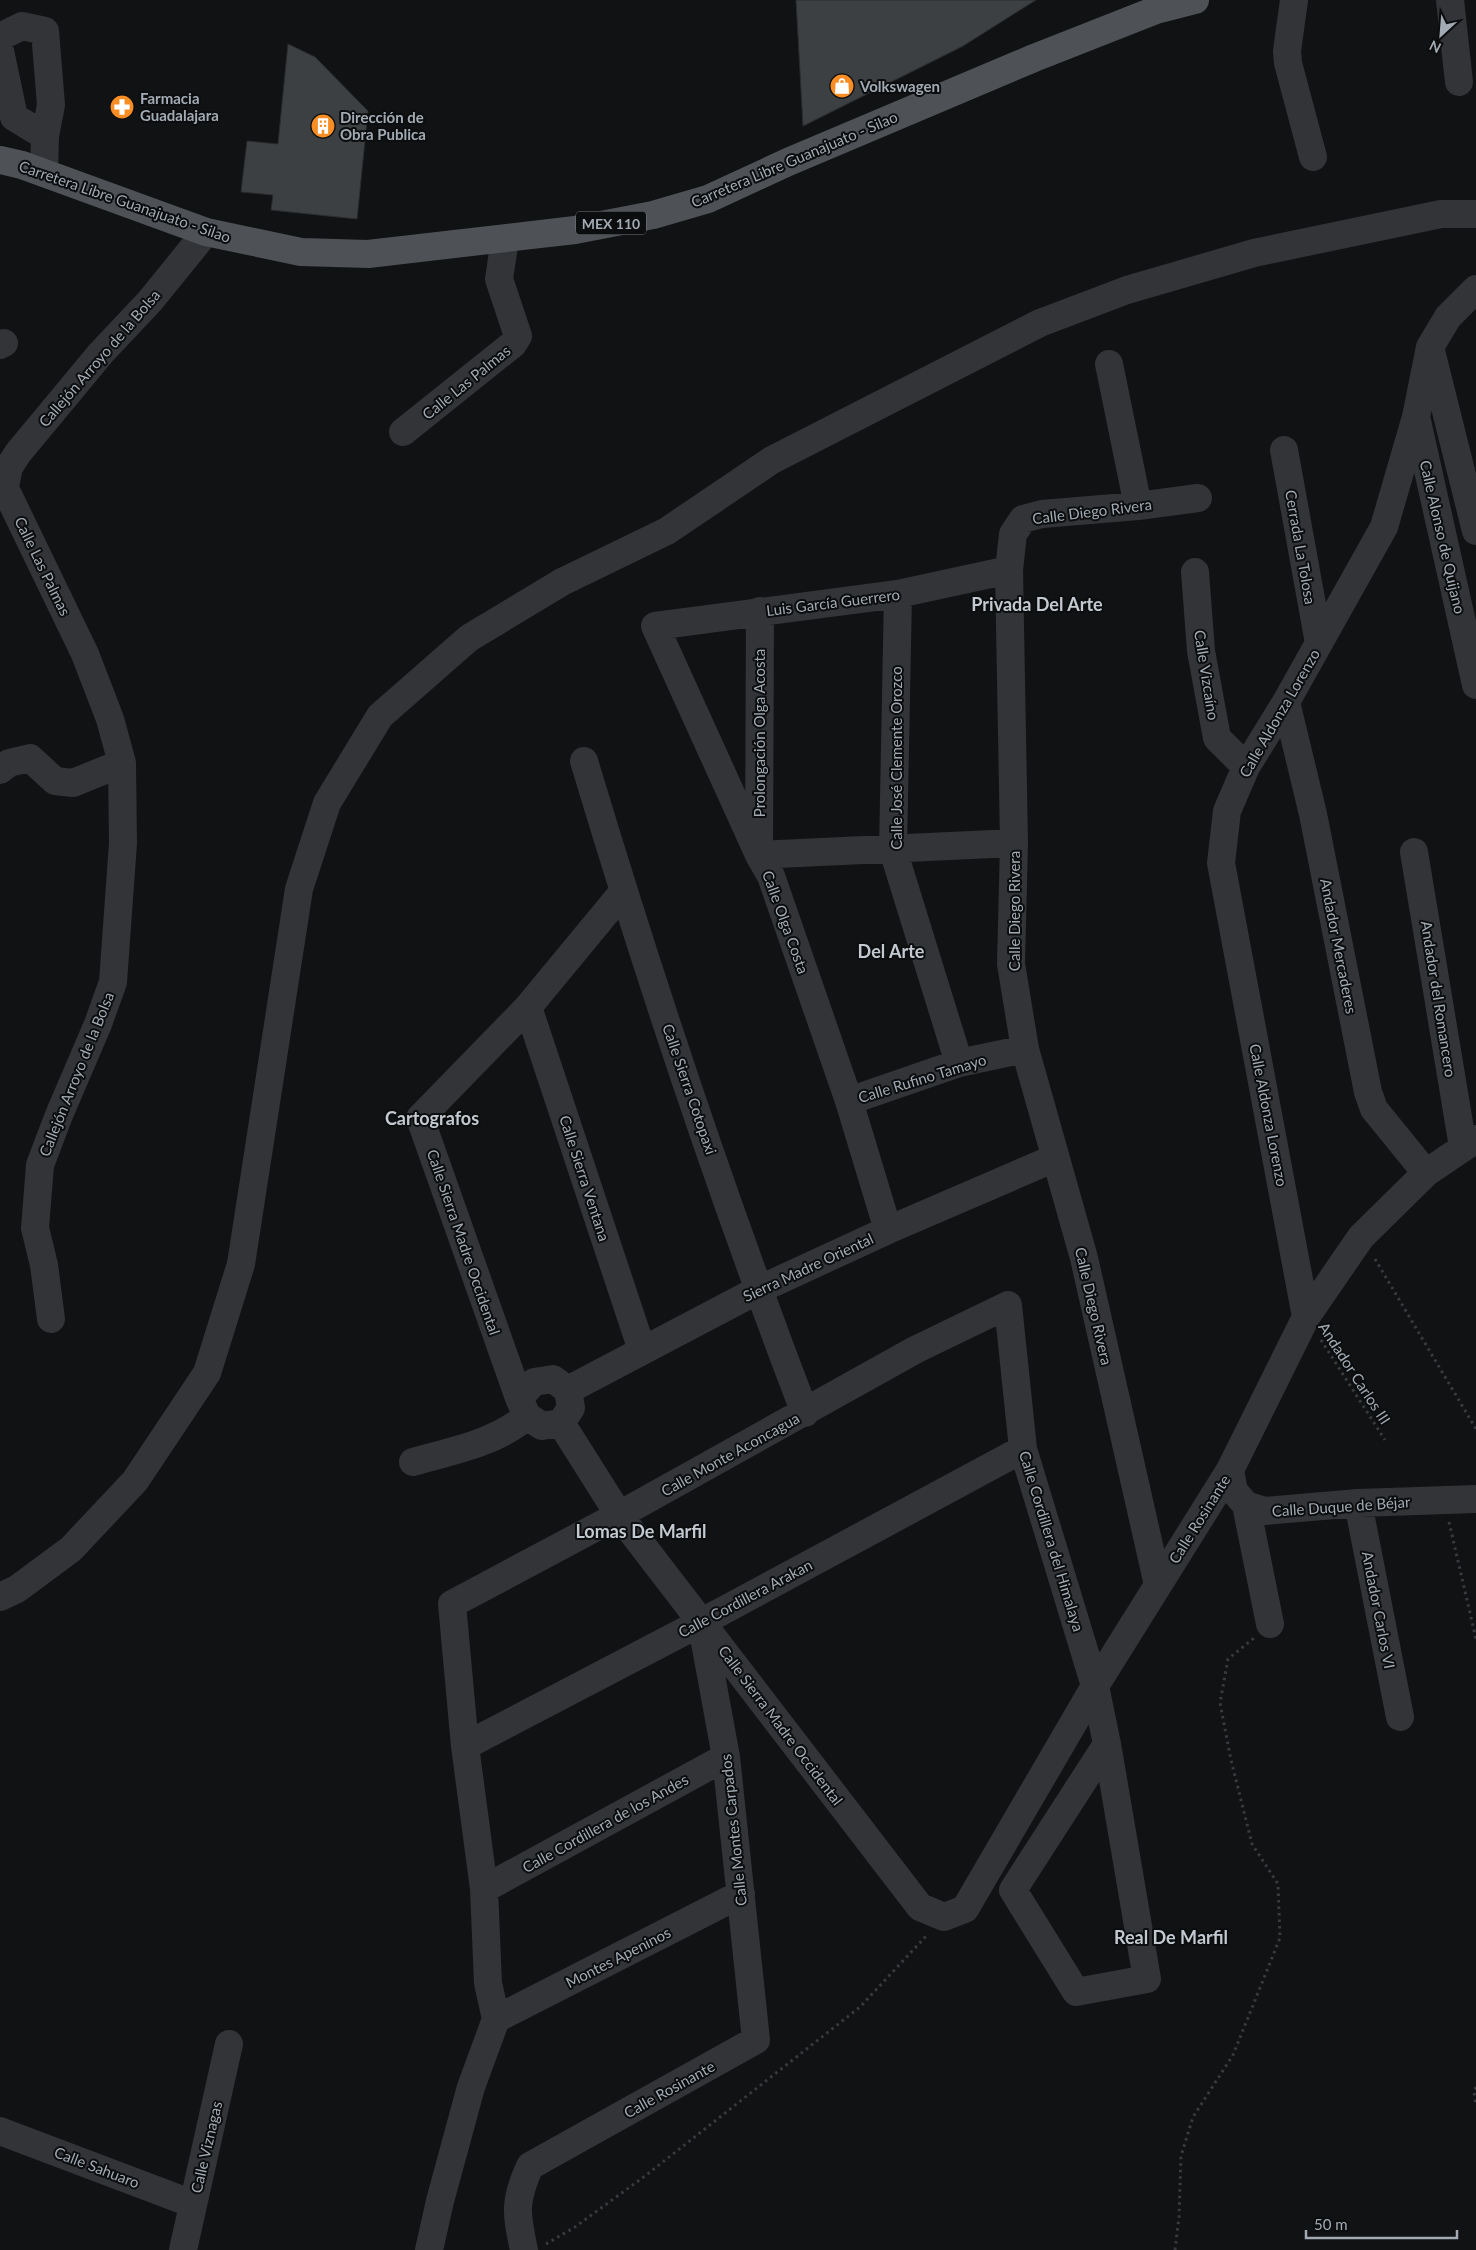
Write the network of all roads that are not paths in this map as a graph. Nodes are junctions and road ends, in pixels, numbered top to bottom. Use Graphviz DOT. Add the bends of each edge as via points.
graph roads {
  1 [pos="1195,0"];
  2 [pos="1294,0"];
  3 [pos="1450,0"];
  4 [pos="0,37"];
  5 [pos="0,51"];
  6 [pos="1459,82"];
  7 [pos="45,136"];
  8 [pos="0,142"];
  9 [pos="1314,157"];
  10 [pos="22,166"];
  11 [pos="1476,214"];
  12 [pos="206,232"];
  13 [pos="505,238"];
  14 [pos="1476,289"];
  15 [pos="1430,347"];
  16 [pos="1109,364"];
  17 [pos="1416,417"];
  18 [pos="403,432"];
  19 [pos="1284,450"];
  20 [pos="2,484"];
  21 [pos="1198,498"];
  22 [pos="1138,506"];
  23 [pos="1476,531"];
  24 [pos="1009,570"];
  25 [pos="1195,572"];
  26 [pos="898,594"];
  27 [pos="760,611"];
  28 [pos="655,626"];
  29 [pos="1319,643"];
  30 [pos="85,654"];
  31 [pos="1476,685"];
  32 [pos="1286,702"];
  33 [pos="584,761"];
  34 [pos="122,763"];
  35 [pos="1246,766"];
  36 [pos="0,770"];
  37 [pos="1014,843"];
  38 [pos="893,850"];
  39 [pos="1414,852"];
  40 [pos="759,855"];
  41 [pos="624,892"];
  42 [pos="528,1007"];
  43 [pos="1025,1049"];
  44 [pos="959,1063"];
  45 [pos="849,1101"];
  46 [pos="1469,1143"];
  47 [pos="1055,1158"];
  48 [pos="1426,1173"];
  49 [pos="888,1230"];
  50 [pos="758,1290"];
  51 [pos="1008,1305"];
  52 [pos="1306,1317"];
  53 [pos="51,1320"];
  54 [pos="642,1350"];
  55 [pos="568,1390"];
  56 [pos="523,1407"];
  57 [pos="805,1413"];
  58 [pos="561,1423"];
  59 [pos="1023,1449"];
  60 [pos="413,1462"];
  61 [pos="1230,1470"];
  62 [pos="1476,1499"];
  63 [pos="1358,1503"];
  64 [pos="1246,1504"];
  65 [pos="620,1515"];
  66 [pos="1158,1585"];
  67 [pos="0,1597"];
  68 [pos="702,1622"];
  69 [pos="1270,1624"];
  70 [pos="1095,1686"];
  71 [pos="1400,1717"];
  72 [pos="1107,1744"];
  73 [pos="465,1746"];
  74 [pos="726,1757"];
  75 [pos="484,1889"];
  76 [pos="741,1894"];
  77 [pos="944,1917"];
  78 [pos="496,2019"];
  79 [pos="756,2040"];
  80 [pos="229,2044"];
  81 [pos="0,2131"];
  82 [pos="193,2204"];
  83 [pos="534,2248"];
  84 [pos="183,2250"];
  85 [pos="429,2250"];
  1 -- 13 [label="main road, Carretera Libre Guanajuato - Silao / MEX 110" via="1156,10 1034,58 708,199 654,215 575,230"];
  2 -- 9 [label="street" via="1288,63"];
  3 -- 6 [label="street"];
  4 -- 7 [label="street" via="22,26 45,31 51,105"];
  5 -- 7 [label="street" via="14,117"];
  7 -- 10 [label="street"];
  8 -- 10 [label="main road"];
  10 -- 12 [label="main road, Carretera Libre Guanajuato - Silao / MEX 110"];
  11 -- 67 [label="street" via="1441,214 1254,253 1127,290 1040,323 772,460 667,531 545,592 469,638 380,716 327,803 299,889 241,1264 207,1373 135,1481 72,1549"];
  12 -- 13 [label="main road, Carretera Libre Guanajuato - Silao / MEX 110" via="301,252 368,254"];
  12 -- 20 [label="street, Callejón Arroyo de la Bolsa" via="18,453"];
  13 -- 18 [label="street, Calle Las Palmas" via="499,279 518,336 513,344"];
  14 -- 15 [label="street, Calle Aldonza Lorenzo" via="1448,318"];
  15 -- 17 [label="street, Calle Aldonza Lorenzo"];
  15 -- 23 [label="street"];
  16 -- 22 [label="street"];
  17 -- 29 [label="street, Calle Aldonza Lorenzo" via="1384,527"];
  17 -- 31 [label="street, Calle Alonso de Quijano"];
  19 -- 29 [label="street, Cerrada La Tolosa"];
  20 -- 30 [label="street, Calle Las Palmas"];
  21 -- 22 [label="street, Calle Diego Rivera"];
  22 -- 24 [label="street, Calle Diego Rivera" via="1042,514 1023,519 1013,534"];
  24 -- 26 [label="street, Luis García Guerrero"];
  24 -- 37 [label="street, Calle Diego Rivera"];
  25 -- 35 [label="street, Calle Vizcaíno" via="1201,651 1217,738"];
  26 -- 27 [label="street, Luis García Guerrero"];
  26 -- 38 [label="street, Calle José Clemente Orozco"];
  27 -- 28 [label="street, Luis García Guerrero"];
  27 -- 40 [label="street, Prolongación Olga Acosta"];
  28 -- 40 [label="street, Calle Olga Costa"];
  29 -- 32 [label="street, Calle Aldonza Lorenzo"];
  30 -- 34 [label="street, Callejón Arroyo de la Bolsa" via="110,719"];
  32 -- 35 [label="street, Calle Aldonza Lorenzo"];
  32 -- 48 [label="street, Andador Mercaderes" via="1313,814 1368,1092 1374,1109"];
  33 -- 41 [label="street, Calle Sierra Cotopaxi"];
  34 -- 36 [label="street" via="73,783 55,781 30,758 9,763"];
  34 -- 53 [label="street, Callejón Arroyo de la Bolsa" via="124,843 113,982 40,1165 35,1228 44,1265"];
  35 -- 52 [label="street, Calle Aldonza Lorenzo" via="1227,811 1221,863"];
  37 -- 38 [label="street"];
  37 -- 43 [label="street, Calle Diego Rivera" via="1012,964"];
  38 -- 40 [label="street"];
  38 -- 44 [label="street, Calle José Clemente Orozco"];
  39 -- 46 [label="street, Andador del Romancero"];
  40 -- 45 [label="street, Calle Olga Costa" via="772,876"];
  41 -- 42 [label="street, Calle Sierra Madre Occidental"];
  41 -- 50 [label="street, Calle Sierra Cotopaxi"];
  42 -- 54 [label="street, Calle Sierra Ventana"];
  42 -- 56 [label="street, Calle Sierra Madre Occidental" via="420,1118"];
  43 -- 44 [label="street, Calle Rufino Tamayo"];
  43 -- 47 [label="street, Calle Diego Rivera"];
  44 -- 45 [label="street, Calle Rufino Tamayo"];
  45 -- 49 [label="street, Calle Olga Costa"];
  46 -- 48 [label="street, Calle Rosinante"];
  47 -- 49 [label="street, Sierra Madre Oriental"];
  47 -- 66 [label="street, Calle Diego Rivera" via="1084,1258"];
  48 -- 52 [label="street, Calle Rosinante" via="1361,1237"];
  49 -- 50 [label="street, Sierra Madre Oriental"];
  50 -- 54 [label="street, Sierra Madre Oriental"];
  50 -- 57 [label="street, Calle Sierra Cotopaxi"];
  51 -- 57 [label="street, Calle Monte Aconcagua" via="915,1350"];
  51 -- 59 [label="street, Calle Cordillera del Himalaya"];
  52 -- 61 [label="street, Calle Rosinante"];
  54 -- 55 [label="street, Sierra Madre Oriental"];
  55 -- 56 [label="street" via="553,1379 534,1382"];
  55 -- 58 [label="street" via="571,1408"];
  56 -- 58 [label="street" via="542,1426"];
  56 -- 60 [label="street" via="512,1429"];
  57 -- 65 [label="street, Calle Monte Aconcagua"];
  58 -- 65 [label="street, Calle Sierra Madre Occidental"];
  59 -- 68 [label="street, Calle Cordillera Arakan"];
  59 -- 70 [label="street, Calle Cordillera del Himalaya"];
  61 -- 64 [label="street" via="1234,1491"];
  61 -- 66 [label="street, Calle Rosinante"];
  62 -- 63 [label="street, Calle Duque de Béjar"];
  63 -- 64 [label="street, Calle Duque de Béjar" via="1265,1512"];
  63 -- 71 [label="street, Andador Carlos VI"];
  64 -- 69 [label="street"];
  65 -- 68 [label="street, Calle Sierra Madre Occidental"];
  65 -- 73 [label="street, Calle Monte Aconcagua" via="452,1604"];
  66 -- 70 [label="street, Calle Rosinante"];
  68 -- 73 [label="street, Calle Cordillera Arakan"];
  68 -- 74 [label="street, Calle Montes Carpados"];
  68 -- 77 [label="street, Calle Sierra Madre Occidental" via="920,1907"];
  70 -- 72 [label="street, Calle Cordillera del Himalaya"];
  70 -- 77 [label="street, Calle Rosinante" via="965,1909"];
  72 -- 72 [label="street, Calle Cordillera del Himalaya" via="1147,1979 1076,1992 1013,1890"];
  73 -- 75 [label="street"];
  74 -- 75 [label="street, Calle Cordillera de los Andes"];
  74 -- 76 [label="street, Calle Montes Carpados"];
  75 -- 78 [label="street" via="488,1983"];
  76 -- 78 [label="street, Montes Apeninos"];
  76 -- 79 [label="street, Calle Montes Carpados"];
  78 -- 85 [label="street" via="471,2087"];
  79 -- 83 [label="street, Calle Rosinante" via="530,2166 519,2190 517,2220"];
  80 -- 82 [label="street, Calle Viznagas"];
  81 -- 82 [label="street, Calle Sahuaro"];
  82 -- 84 [label="street, Calle Viznagas"];
}
